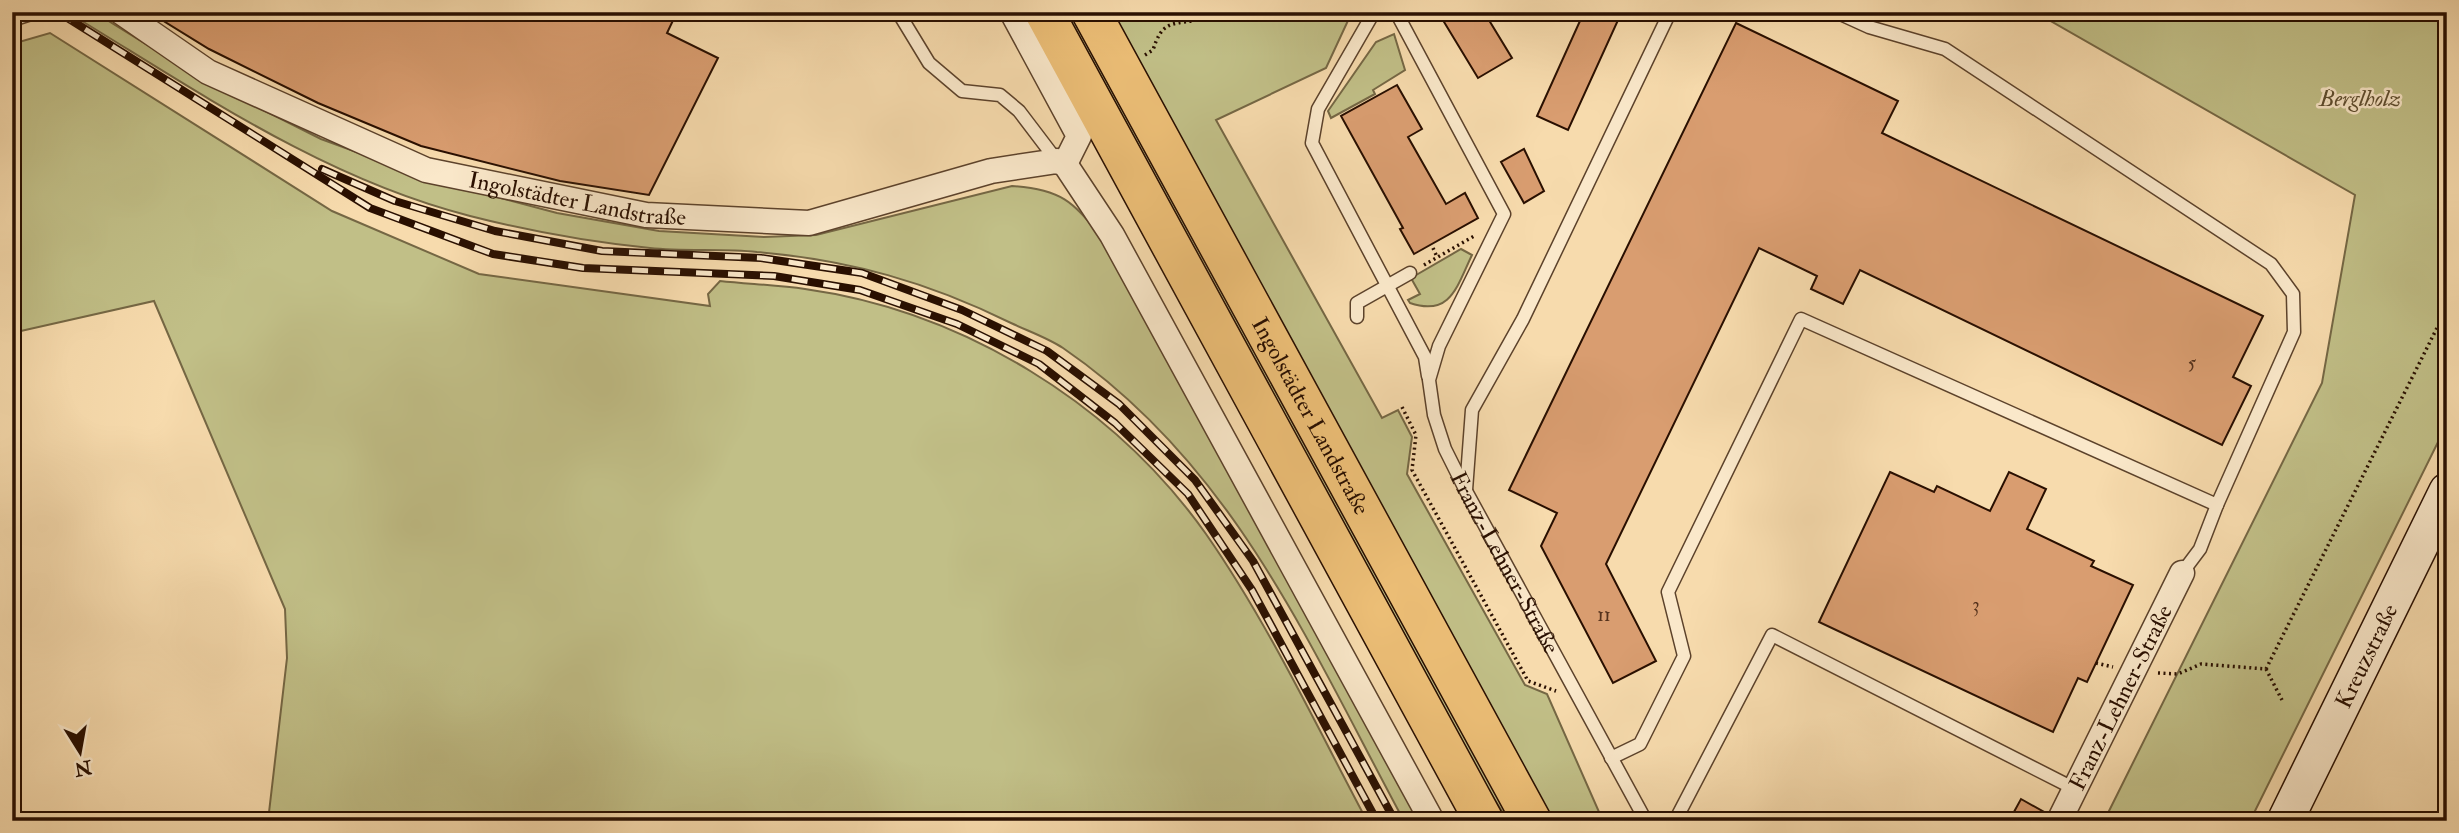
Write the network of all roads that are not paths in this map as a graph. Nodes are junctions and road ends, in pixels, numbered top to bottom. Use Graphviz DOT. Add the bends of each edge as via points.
graph roads {
  1 [pos="37,12"];
  2 [pos="121,12"];
  3 [pos="898,12"];
  4 [pos="1012,12"];
  5 [pos="1044,12"];
  6 [pos="1091,12"];
  7 [pos="1374,12"];
  8 [pos="1396,12"];
  9 [pos="1670,12"];
  10 [pos="1836,12"];
  11 [pos="12,20"];
  12 [pos="1061,162"];
  13 [pos="1410,273"];
  14 [pos="1387,285"];
  15 [pos="1357,317"];
  16 [pos="1429,380"];
  17 [pos="1466,491"];
  18 [pos="2447,491"];
  19 [pos="2217,505"];
  20 [pos="2182,573"];
  21 [pos="1611,758"];
  22 [pos="2075,789"];
  23 [pos="1432,821"];
  24 [pos="1484,821"];
  25 [pos="1532,821"];
  26 [pos="1646,821"];
  27 [pos="1675,821"];
  28 [pos="2059,821"];
  29 [pos="2285,821"];
  1 -- 11 [label="lane"];
  2 -- 12 [label="street, Ingolstädter Landstraße" via="208,72 426,170 646,215 809,223 991,171"];
  3 -- 12 [label="lane" via="929,63 961,91 1000,95"];
  4 -- 12 [label="street" via="1079,136"];
  5 -- 24 [label="main road, Ingolstädter Landstraße"];
  6 -- 25 [label="main road, Ingolstädter Landstraße"];
  7 -- 14 [label="lane" via="1318,109 1312,143"];
  8 -- 16 [label="lane, Franz-Lehner-Straße" via="1504,214 1439,346"];
  9 -- 17 [label="lane" via="1523,319 1472,410"];
  10 -- 19 [label="lane" via="1869,27 1945,49 2272,264 2292,294 2294,332"];
  12 -- 23 [label="street" via="1112,235"];
  13 -- 14 [label="lane"];
  14 -- 15 [label="lane" via="1357,303"];
  14 -- 16 [label="lane" via="1425,357"];
  16 -- 17 [label="lane, Franz-Lehner-Straße" via="1445,449"];
  17 -- 21 [label="lane, Franz-Lehner-Straße"];
  18 -- 29 [label="main road, Kreuzstraße"];
  19 -- 20 [label="lane" via="2200,549"];
  19 -- 21 [label="lane" via="1801,319 1668,592 1684,656 1640,744"];
  20 -- 22 [label="street, Franz-Lehner-Straße"];
  21 -- 26 [label="lane, Franz-Lehner-Straße"];
  22 -- 27 [label="lane" via="1772,635"];
  22 -- 28 [label="street, Franz-Lehner-Straße"];
}
